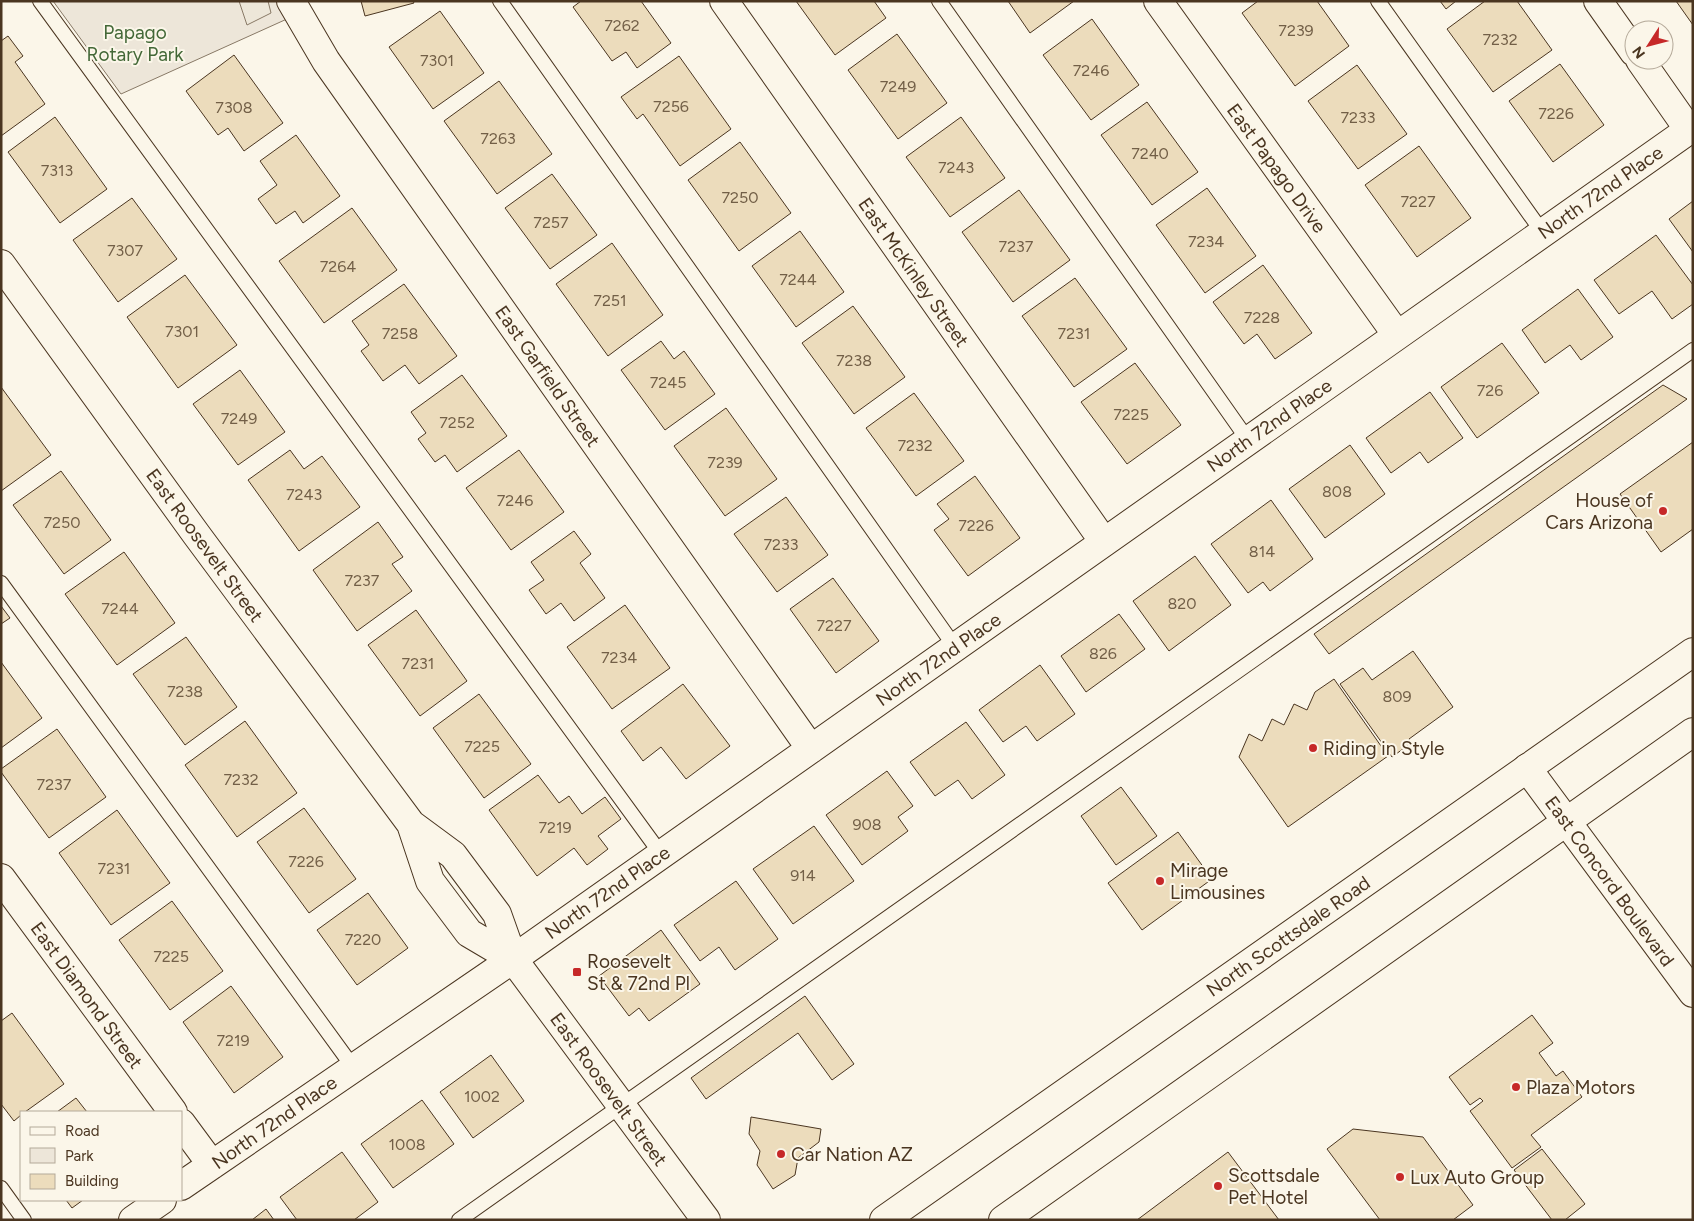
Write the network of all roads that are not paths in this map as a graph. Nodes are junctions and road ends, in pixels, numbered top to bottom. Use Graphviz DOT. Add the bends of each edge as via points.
graph roads {
  1 [pos="40,1"];
  2 [pos="291,1"];
  3 [pos="500,1"];
  4 [pos="724,1"];
  5 [pos="939,1"];
  6 [pos="1158,1"];
  7 [pos="1378,1"];
  8 [pos="1598,1"];
  9 [pos="1624,38"];
  10 [pos="1648,70"];
  11 [pos="1691,128"];
  12 [pos="1543,233"];
  13 [pos="1,264"];
  14 [pos="1397,335"];
  15 [pos="1693,350"];
  16 [pos="1248,440"];
  17 [pos="1104,542"];
  18 [pos="1,583"];
  19 [pos="956,647"];
  20 [pos="1693,652"];
  21 [pos="1693,732"];
  22 [pos="811,749"];
  23 [pos="1526,768"];
  24 [pos="1566,822"];
  25 [pos="661,854"];
  26 [pos="1,878"];
  27 [pos="513,959"];
  28 [pos="1693,993"];
  29 [pos="353,1067"];
  30 [pos="621,1105"];
  31 [pos="172,1111"];
  32 [pos="182,1124"];
  33 [pos="212,1165"];
  34 [pos="182,1185"];
  35 [pos="1,1188"];
  36 [pos="161,1201"];
  37 [pos="24,1220"];
  38 [pos="133,1220"];
  39 [pos="459,1220"];
  40 [pos="706,1220"];
  41 [pos="884,1220"];
  42 [pos="1003,1220"];
  1 -- 25 [label="lane"];
  2 -- 22 [label="street, East Garfield Street" via="326,61"];
  3 -- 19 [label="lane"];
  4 -- 17 [label="street, East McKinley Street"];
  5 -- 16 [label="lane"];
  6 -- 14 [label="street, East Papago Drive"];
  7 -- 12 [label="lane"];
  8 -- 9 [label="street"];
  10 -- 11 [label="street"];
  11 -- 12 [label="street, North 72nd Place"];
  12 -- 14 [label="street, North 72nd Place"];
  13 -- 27 [label="street, East Roosevelt Street" via="411,824 430,881 469,933"];
  14 -- 16 [label="street, North 72nd Place"];
  15 -- 30 [label="lane"];
  16 -- 17 [label="street, North 72nd Place"];
  17 -- 19 [label="street, North 72nd Place"];
  18 -- 29 [label="lane"];
  19 -- 22 [label="street, North 72nd Place"];
  20 -- 23 [label="street, North Scottsdale Road"];
  21 -- 24 [label="street"];
  22 -- 25 [label="street, North 72nd Place"];
  23 -- 24 [label="street, East Concord Boulevard"];
  23 -- 41 [label="street, North Scottsdale Road"];
  24 -- 28 [label="street, East Concord Boulevard"];
  24 -- 42 [label="street"];
  25 -- 27 [label="street, North 72nd Place"];
  26 -- 31 [label="street, East Diamond Street"];
  27 -- 29 [label="street, North 72nd Place"];
  27 -- 30 [label="street, East Roosevelt Street"];
  29 -- 33 [label="street, North 72nd Place"];
  30 -- 39 [label="lane"];
  30 -- 40 [label="street, East Roosevelt Street"];
  32 -- 33 [label="street"];
  33 -- 34 [label="street, North 72nd Place"];
  35 -- 37 [label="lane"];
  36 -- 38 [label="street"];
}
